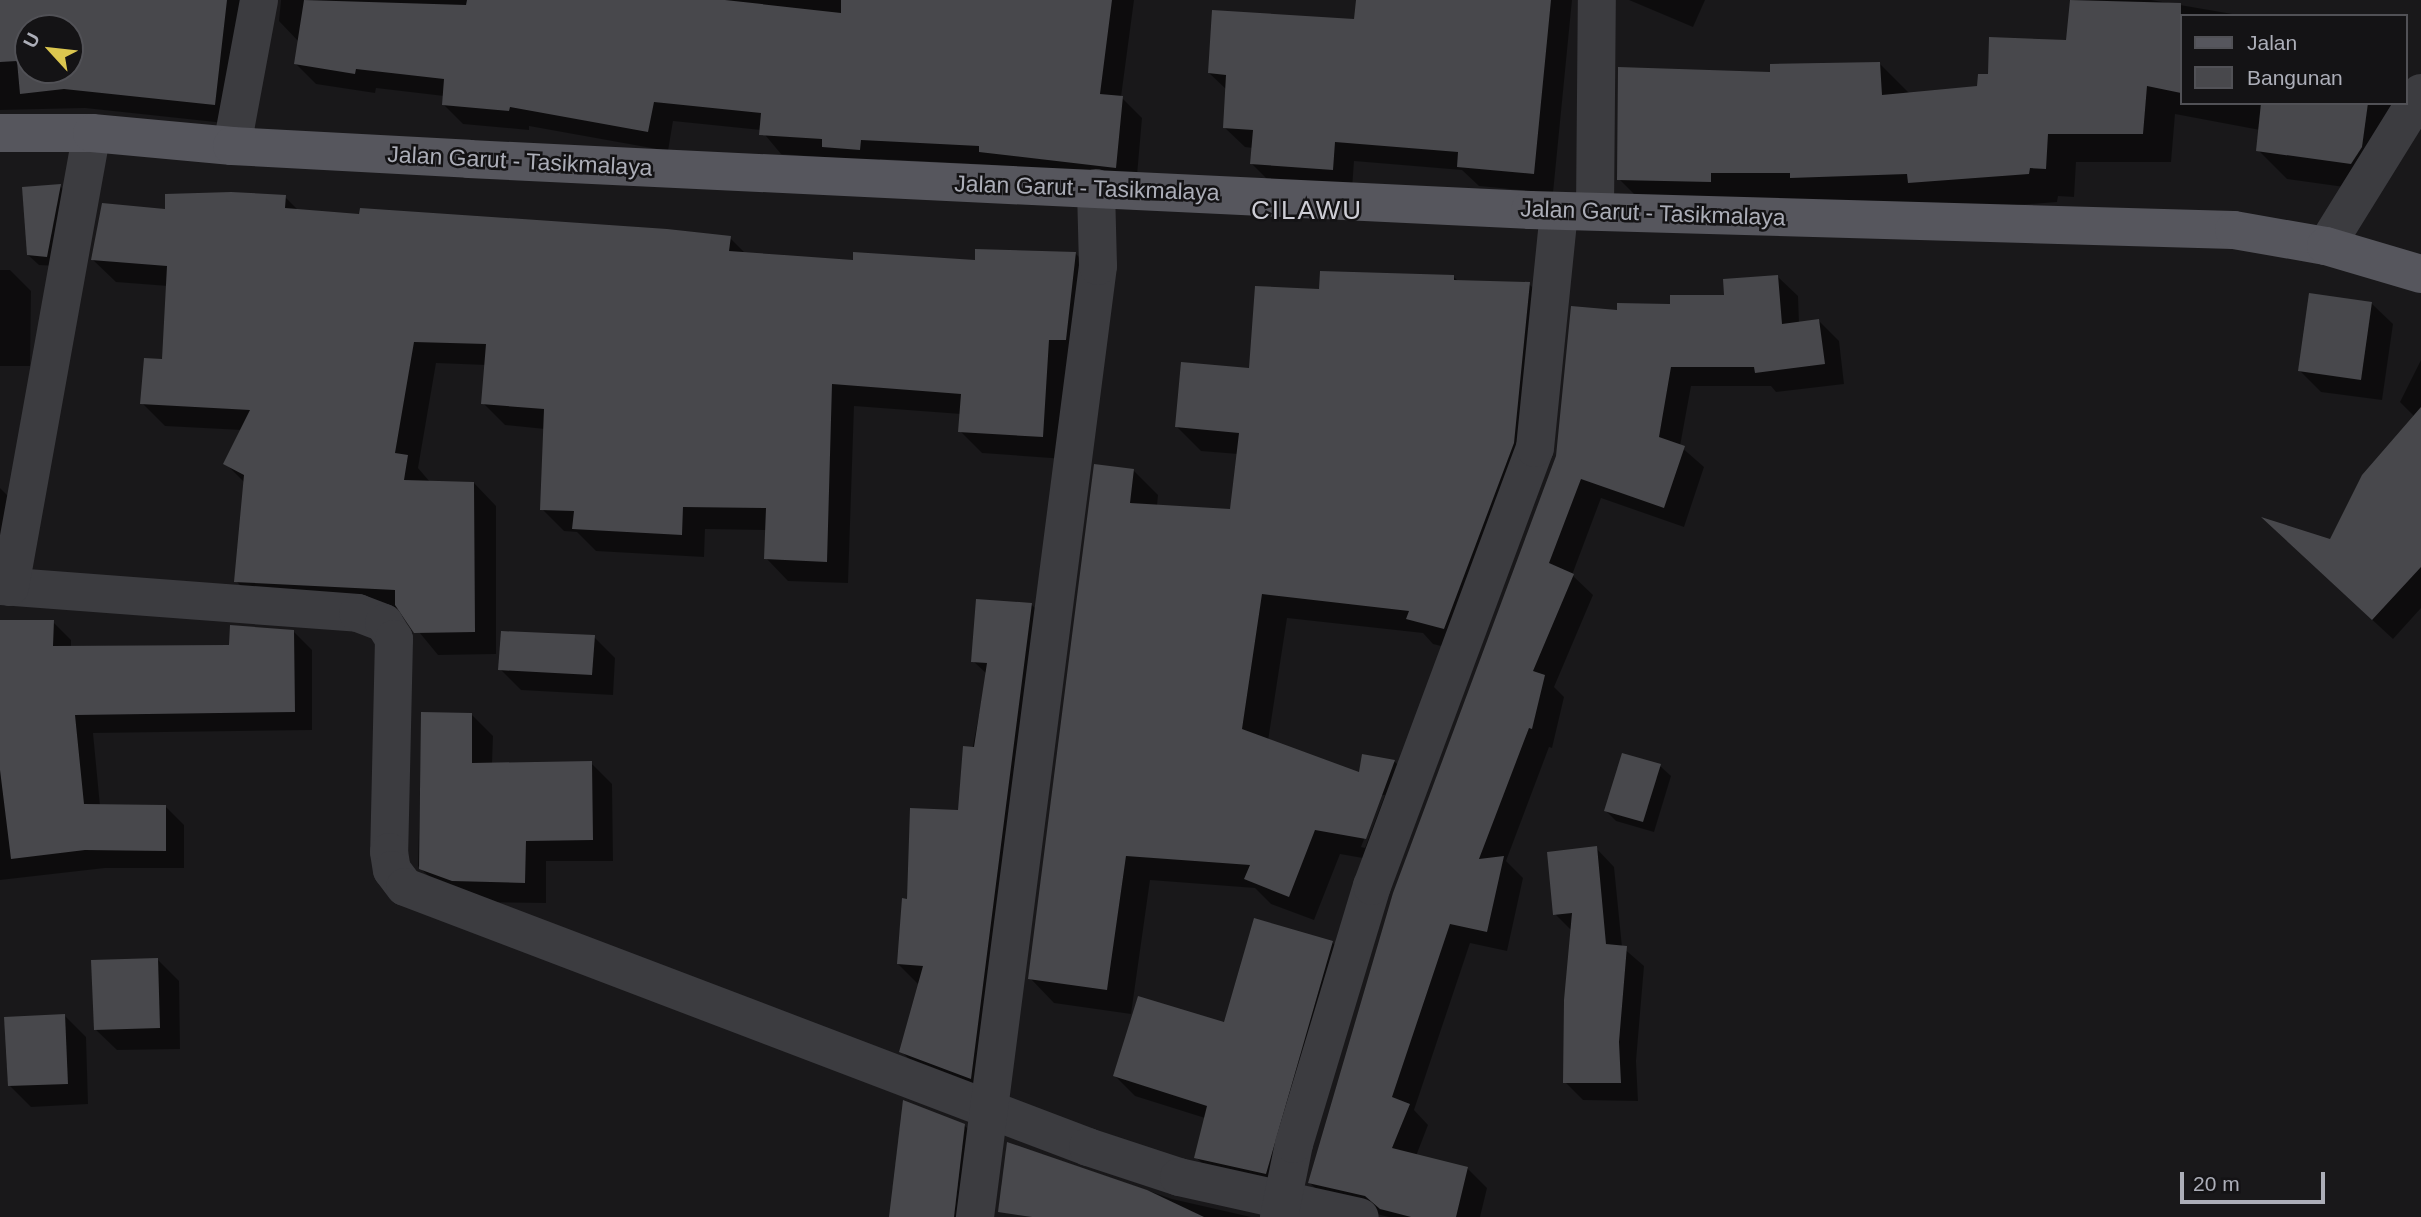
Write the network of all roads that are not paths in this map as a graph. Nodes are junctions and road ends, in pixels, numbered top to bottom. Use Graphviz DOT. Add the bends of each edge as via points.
graph roads {
  1 [pos="259,0"];
  2 [pos="1597,0"];
  3 [pos="2421,93"];
  4 [pos="0,133"];
  5 [pos="92,133"];
  6 [pos="232,146"];
  7 [pos="1096,188"];
  8 [pos="1577,210"];
  9 [pos="2326,246"];
  10 [pos="2421,274"];
  11 [pos="5,587"];
  12 [pos="990,1106"];
  13 [pos="1280,1209"];
  14 [pos="975,1217"];
  15 [pos="1360,1217"];
  1 -- 6 [label="street"];
  2 -- 8 [label="street"];
  3 -- 9 [label="street"];
  4 -- 5 [label="main road, Jalan Garut - Tasikmalaya"];
  5 -- 6 [label="main road, Jalan Garut - Tasikmalaya"];
  5 -- 11 [label="street"];
  6 -- 7 [label="main road, Jalan Garut - Tasikmalaya"];
  7 -- 8 [label="main road, Jalan Garut - Tasikmalaya"];
  7 -- 12 [label="street" via="1098,266"];
  8 -- 9 [label="main road, Jalan Garut - Tasikmalaya" via="2234,230"];
  8 -- 13 [label="street" via="1535,448 1372,886 1294,1144"];
  9 -- 10 [label="main road, Jalan Garut - Tasikmalaya"];
  11 -- 12 [label="street" via="358,613 384,622 394,639 389,852 392,870 405,887"];
  12 -- 13 [label="street" via="1088,1147"];
  12 -- 14 [label="street"];
  13 -- 15 [label="street"];
}
